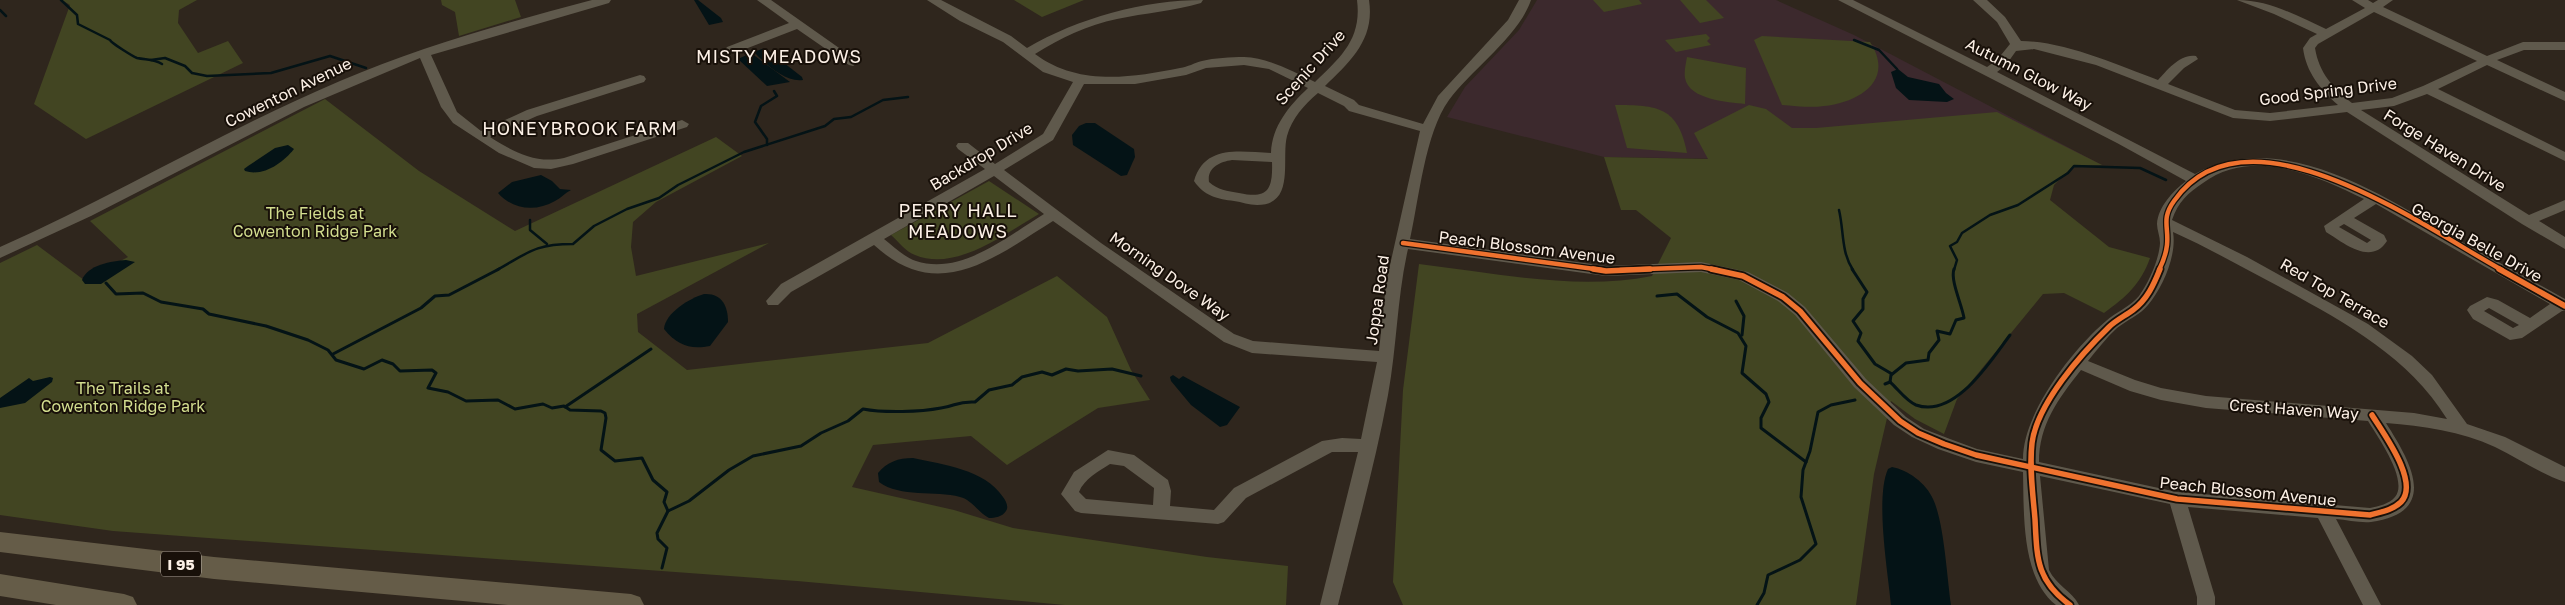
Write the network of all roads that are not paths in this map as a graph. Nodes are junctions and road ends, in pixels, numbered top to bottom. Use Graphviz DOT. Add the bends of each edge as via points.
graph roads {
  1 [pos="605,0"];
  2 [pos="763,0"];
  3 [pos="933,0"];
  4 [pos="1197,0"];
  5 [pos="1363,0"];
  6 [pos="1525,0"];
  7 [pos="1844,0"];
  8 [pos="1979,0"];
  9 [pos="2243,0"];
  10 [pos="2358,0"];
  11 [pos="2387,0"];
  12 [pos="2375,8"];
  13 [pos="798,24"];
  14 [pos="2326,34"];
  15 [pos="2016,45"];
  16 [pos="2565,46"];
  17 [pos="731,50"];
  18 [pos="422,52"];
  19 [pos="1026,54"];
  20 [pos="2192,59"];
  21 [pos="2486,61"];
  22 [pos="853,62"];
  23 [pos="1989,72"];
  24 [pos="640,79"];
  25 [pos="1080,80"];
  26 [pos="2159,86"];
  27 [pos="1316,87"];
  28 [pos="2428,89"];
  29 [pos="2565,98"];
  30 [pos="2350,108"];
  31 [pos="682,124"];
  32 [pos="1430,124"];
  33 [pos="481,136"];
  34 [pos="963,146"];
  35 [pos="2565,156"];
  36 [pos="1278,158"];
  37 [pos="995,170"];
  38 [pos="2196,181"];
  39 [pos="2374,199"];
  40 [pos="2565,205"];
  41 [pos="1053,214"];
  42 [pos="2343,218"];
  43 [pos="2528,222"];
  44 [pos="2164,223"];
  45 [pos="874,238"];
  46 [pos="1403,243"];
  47 [pos="2565,244"];
  48 [pos="0,253"];
  49 [pos="773,302"];
  50 [pos="2563,305"];
  51 [pos="2530,325"];
  52 [pos="1386,357"];
  53 [pos="2079,363"];
  54 [pos="2372,415"];
  55 [pos="2461,428"];
  56 [pos="1368,446"];
  57 [pos="2032,467"];
  58 [pos="2565,475"];
  59 [pos="2177,499"];
  60 [pos="1160,513"];
  61 [pos="2324,513"];
  62 [pos="0,542"];
  63 [pos="0,585"];
  64 [pos="124,605"];
  65 [pos="631,605"];
  66 [pos="1330,605"];
  67 [pos="2070,605"];
  68 [pos="2206,605"];
  69 [pos="2372,605"];
  1 -- 18 [label="street, Cowenton Avenue"];
  2 -- 13 [label="street"];
  3 -- 19 [label="street" via="1001,35"];
  4 -- 19 [label="street" via="1089,22 1059,34"];
  5 -- 27 [label="street, Scenic Drive" via="1365,26 1359,39 1351,52"];
  6 -- 32 [label="street, Joppa Road" via="1512,23 1443,99"];
  7 -- 23 [label="street, Autumn Glow Way"];
  8 -- 15 [label="street" via="2010,30"];
  9 -- 14 [label="street" via="2278,11"];
  10 -- 12 [label="street"];
  11 -- 12 [label="street, Forge Haven Drive"];
  12 -- 14 [label="street, Forge Haven Drive"];
  12 -- 21 [label="street"];
  13 -- 17 [label="street"];
  13 -- 22 [label="street"];
  14 -- 30 [label="street, Forge Haven Drive" via="2309,48 2313,70"];
  15 -- 23 [label="street"];
  15 -- 26 [label="street, Good Spring Drive" via="2089,58"];
  16 -- 21 [label="street, Good Spring Drive" via="2523,46"];
  18 -- 33 [label="street" via="431,63 452,113"];
  18 -- 48 [label="street, Cowenton Avenue" via="294,106 106,204"];
  19 -- 25 [label="street" via="1046,69"];
  20 -- 26 [label="street" via="2180,65"];
  21 -- 28 [label="street, Good Spring Drive"];
  21 -- 29 [label="street"];
  23 -- 38 [label="street, Autumn Glow Way"];
  24 -- 33 [label="street" via="532,113"];
  25 -- 27 [label="street" via="1122,82 1232,61 1255,62 1287,72"];
  25 -- 37 [label="street, Backdrop Drive" via="1048,137"];
  26 -- 30 [label="street, Good Spring Drive" via="2233,114 2257,117"];
  27 -- 32 [label="street" via="1367,113"];
  27 -- 36 [label="street, Scenic Drive" via="1294,108 1285,122"];
  28 -- 30 [label="street, Good Spring Drive" via="2394,102"];
  28 -- 35 [label="street"];
  30 -- 43 [label="street, Forge Haven Drive"];
  31 -- 33 [label="street" via="550,164 522,160"];
  32 -- 46 [label="street, Joppa Road"];
  34 -- 37 [label="street, Morning Dove Way"];
  36 -- 36 [label="street, Scenic Drive" via="1217,158 1202,172 1201,180 1209,190 1219,195 1266,199 1273,192 1281,172"];
  37 -- 41 [label="street, Morning Dove Way"];
  37 -- 45 [label="street, Backdrop Drive"];
  38 -- 39 [label="street, Georgia Belle Drive" via="2232,164 2270,162 2330,177"];
  38 -- 44 [label="street, Georgia Belle Drive" via="2168,208"];
  39 -- 42 [label="street"];
  39 -- 50 [label="street, Georgia Belle Drive"];
  40 -- 43 [label="street"];
  41 -- 45 [label="street" via="970,263 951,269 925,270 912,266"];
  41 -- 52 [label="street, Morning Dove Way" via="1240,343"];
  43 -- 47 [label="street, Forge Haven Drive"];
  44 -- 53 [label="street, Georgia Belle Drive" via="2167,242 2156,280 2144,301 2109,327"];
  44 -- 55 [label="street, Red Top Terrace" via="2206,240 2377,336 2426,378 2445,400"];
  45 -- 49 [label="street, Backdrop Drive" via="786,288"];
  46 -- 52 [label="street, Joppa Road" via="1394,283"];
  46 -- 57 [label="street, Peach Blossom Avenue" via="1606,271 1701,267 1743,276 1783,297 1800,311 1860,383 1900,421 1918,433 1976,455"];
  50 -- 51 [label="street"];
  52 -- 56 [label="street, Joppa Road"];
  53 -- 54 [label="street, Crest Haven Way" via="2130,385 2206,402"];
  53 -- 57 [label="street, Georgia Belle Drive" via="2046,406 2034,433"];
  54 -- 55 [label="street, Crest Haven Way"];
  54 -- 61 [label="street, Peach Blossom Avenue" via="2396,454 2409,484 2408,494 2396,509 2384,513"];
  55 -- 58 [label="street, Crest Haven Way" via="2499,442"];
  56 -- 60 [label="street" via="1328,446 1240,493 1218,517"];
  56 -- 66 [label="street, Joppa Road"];
  57 -- 59 [label="street, Peach Blossom Avenue"];
  57 -- 67 [label="street, Georgia Belle Drive" via="2036,560 2051,590"];
  59 -- 61 [label="street, Peach Blossom Avenue"];
  59 -- 68 [label="street"];
  60 -- 60 [label="street" via="1081,506 1070,494 1072,484 1108,457 1128,460 1162,485"];
  61 -- 69 [label="street"];
  62 -- 65 [label="highway, I 95" via="224,569"];
  63 -- 64 [label="highway"];
}
